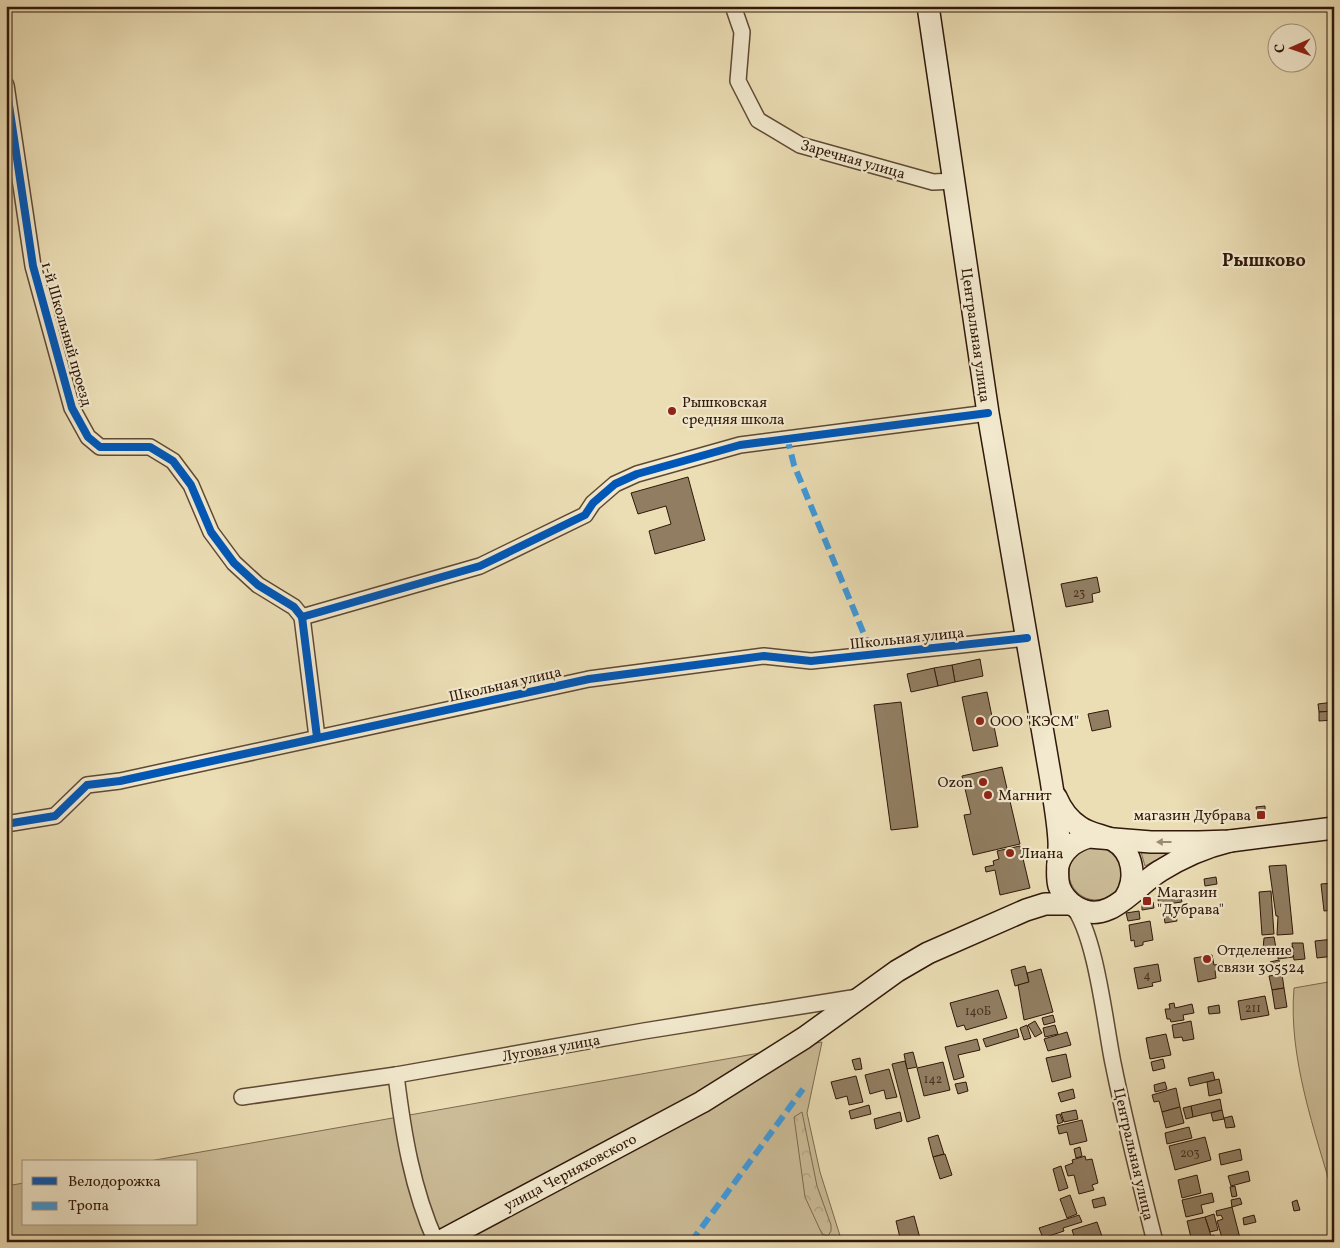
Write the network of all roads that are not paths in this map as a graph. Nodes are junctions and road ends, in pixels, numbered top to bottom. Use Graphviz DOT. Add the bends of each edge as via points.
graph roads {
  1 [pos="733,6"];
  2 [pos="928,6"];
  3 [pos="6,85"];
  4 [pos="954,181"];
  5 [pos="988,413"];
  6 [pos="302,617"];
  7 [pos="1027,638"];
  8 [pos="317,737"];
  9 [pos="1051,780"];
  10 [pos="6,824"];
  11 [pos="1334,828"];
  12 [pos="1106,838"];
  13 [pos="1230,841"];
  14 [pos="1059,862"];
  15 [pos="1125,898"];
  16 [pos="1071,904"];
  17 [pos="1026,910"];
  18 [pos="1106,911"];
  19 [pos="1090,945"];
  20 [pos="860,997"];
  21 [pos="396,1075"];
  22 [pos="242,1097"];
  23 [pos="437,1242"];
  24 [pos="1155,1242"];
  1 -- 4 [label="street, Заречная улица" via="742,32 738,81 758,120 800,145 933,182"];
  2 -- 4 [label="main road, Центральная улица"];
  3 -- 6 [label="street, 1-й Школьный проезд" via="33,266 72,408 88,436 100,447 150,447 173,461 191,485 211,532 234,563 258,585 294,607"];
  4 -- 5 [label="main road, Центральная улица"];
  5 -- 6 [label="street" via="787,437 690,458 615,484 593,503 585,515 480,566"];
  5 -- 7 [label="main road, Центральная улица"];
  6 -- 8 [label="street"];
  7 -- 8 [label="street, Школьная улица" via="812,661 764,656 589,679"];
  7 -- 9 [label="main road, Центральная улица"];
  8 -- 10 [label="street, Школьная улица" via="120,781 88,785 55,816"];
  9 -- 12 [label="main road" via="1054,794 1069,818 1086,831"];
  9 -- 14 [label="main road"];
  11 -- 13 [label="main road"];
  13 -- 12 [label="main road, one-way" via="1151,842"];
  12 -- 14 [label="main road" via="1081,839 1068,848"];
  12 -- 15 [label="main road" via="1124,850 1131,863 1132,885"];
  13 -- 15 [label="main road" via="1187,855 1159,871"];
  14 -- 16 [label="main road" via="1060,889"];
  14 -- 17 [label="main road" via="1049,890"];
  15 -- 18 [label="main road"];
  16 -- 17 [label="main road" via="1045,904"];
  16 -- 18 [label="main road" via="1084,911"];
  16 -- 19 [label="street, Центральная улица"];
  17 -- 20 [label="main road, улица Черняховского" via="928,954"];
  18 -- 19 [label="street" via="1093,924"];
  19 -- 24 [label="street, Центральная улица"];
  20 -- 21 [label="street, Луговая улица"];
  20 -- 23 [label="main road, улица Черняховского" via="804,1038 702,1102"];
  21 -- 22 [label="street, Луговая улица"];
  21 -- 23 [label="street" via="404,1137 425,1218"];
}
